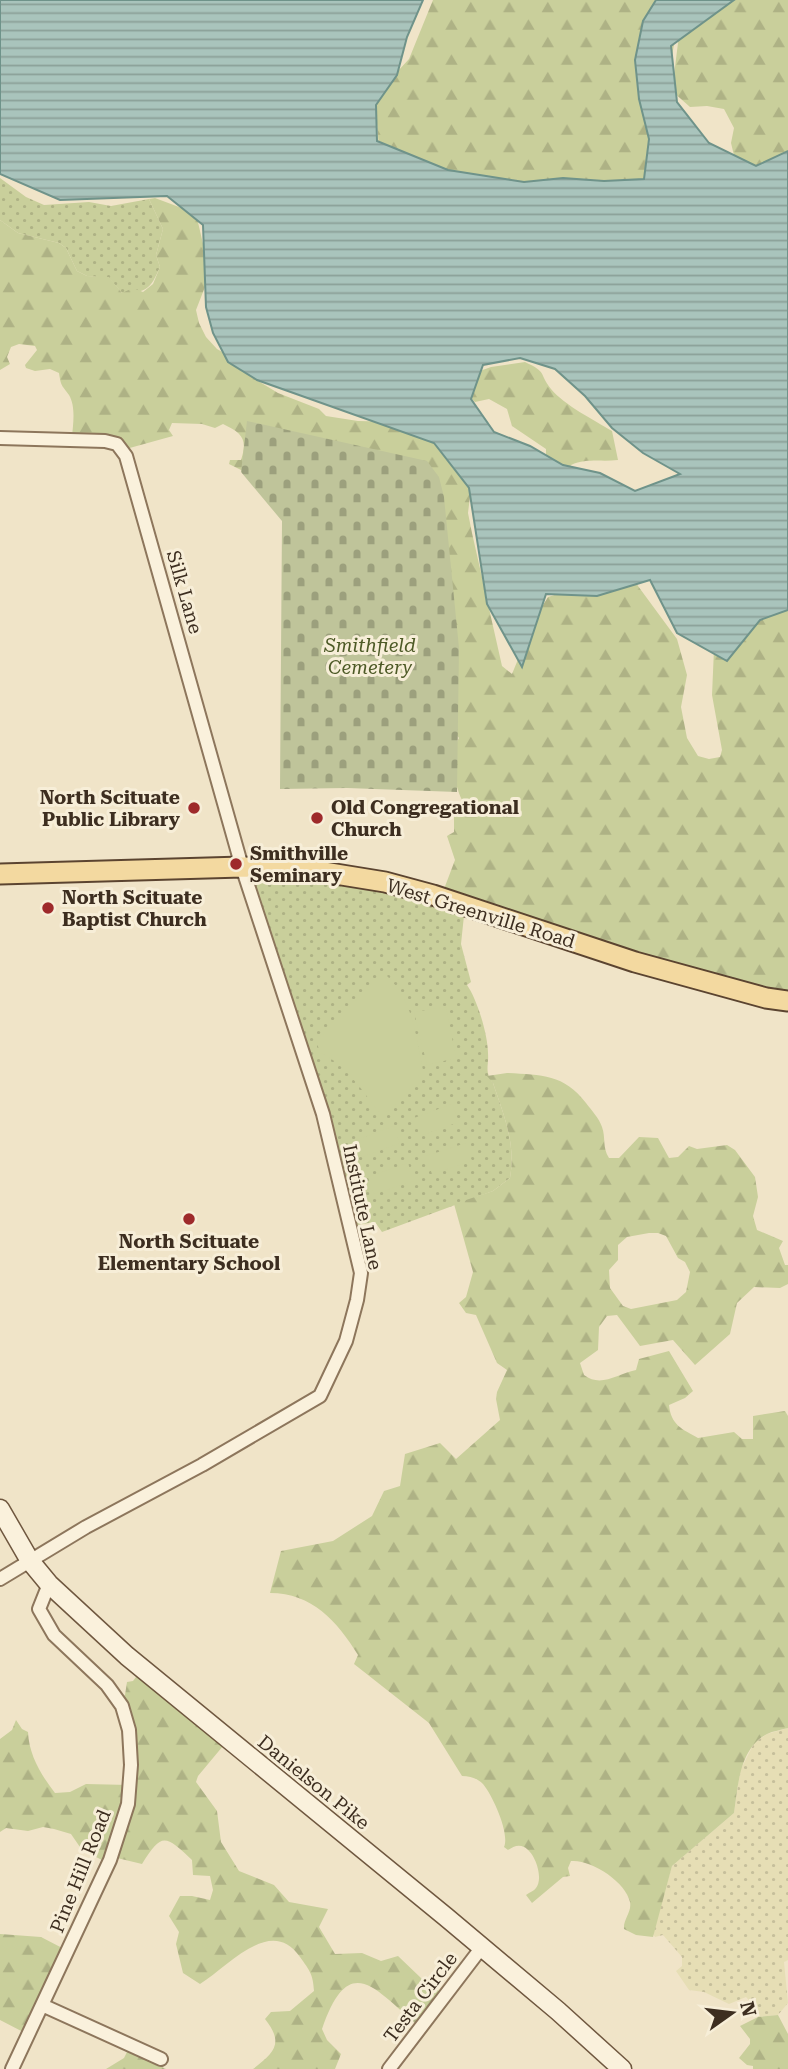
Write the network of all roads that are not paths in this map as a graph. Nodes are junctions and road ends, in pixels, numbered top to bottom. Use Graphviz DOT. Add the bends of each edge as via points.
graph roads {
  1 [pos="0,438"];
  2 [pos="242,867"];
  3 [pos="0,874"];
  4 [pos="788,1001"];
  5 [pos="0,1509"];
  6 [pos="30,1561"];
  7 [pos="0,1579"];
  8 [pos="49,1584"];
  9 [pos="482,1947"];
  10 [pos="42,2005"];
  11 [pos="161,2059"];
  12 [pos="12,2069"];
  13 [pos="389,2069"];
  14 [pos="622,2069"];
  1 -- 2 [label="street, Silk Lane" via="105,440 117,444 126,456"];
  2 -- 3 [label="main road, West Greenville Road"];
  2 -- 4 [label="main road, West Greenville Road" via="311,870 386,883 635,962"];
  2 -- 6 [label="street, Institute Lane" via="323,1114 358,1256 360,1281 346,1340 320,1396 309,1405"];
  5 -- 6 [label="main road, Danielson Pike"];
  6 -- 7 [label="street, Institute Lane"];
  6 -- 8 [label="main road, Danielson Pike"];
  8 -- 9 [label="main road, Danielson Pike" via="127,1656"];
  8 -- 10 [label="street, Pine Hill Road" via="39,1609 54,1635 107,1685 122,1706 131,1765 128,1804 110,1860"];
  9 -- 13 [label="street, Testa Circle"];
  9 -- 14 [label="main road, Danielson Pike"];
  10 -- 11 [label="street"];
  10 -- 12 [label="street, Pine Hill Road"];
}
